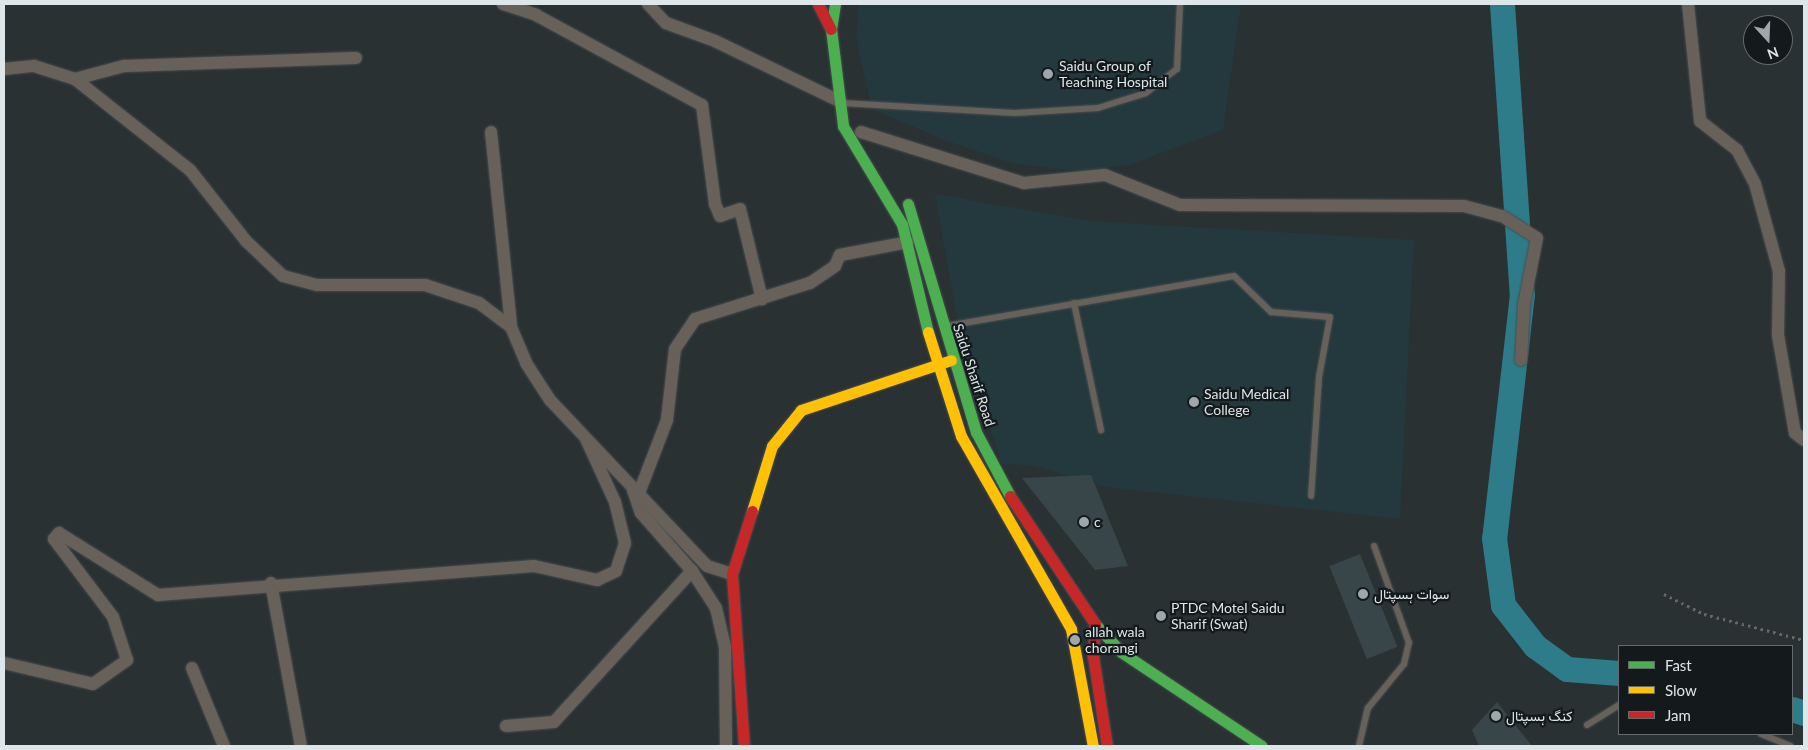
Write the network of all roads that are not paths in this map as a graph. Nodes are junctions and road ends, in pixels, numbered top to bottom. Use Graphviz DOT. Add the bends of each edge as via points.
graph roads {
  1 [pos="503,4"];
  2 [pos="648,4"];
  3 [pos="818,4"];
  4 [pos="836,4"];
  5 [pos="1180,4"];
  6 [pos="1688,4"];
  7 [pos="831,29"];
  8 [pos="356,58"];
  9 [pos="4,69"];
  10 [pos="75,79"];
  11 [pos="841,102"];
  12 [pos="491,132"];
  13 [pos="861,132"];
  14 [pos="876,153"];
  15 [pos="901,191"];
  16 [pos="908,242"];
  17 [pos="762,300"];
  18 [pos="1074,303"];
  19 [pos="943,326"];
  20 [pos="511,327"];
  21 [pos="952,360"];
  22 [pos="1521,360"];
  23 [pos="936,365"];
  24 [pos="1101,430"];
  25 [pos="586,439"];
  26 [pos="1804,440"];
  27 [pos="1006,489"];
  28 [pos="636,490"];
  29 [pos="992,496"];
  30 [pos="1311,496"];
  31 [pos="1374,546"];
  32 [pos="692,570"];
  33 [pos="732,574"];
  34 [pos="271,583"];
  35 [pos="1095,624"];
  36 [pos="1071,629"];
  37 [pos="1093,656"];
  38 [pos="4,664"];
  39 [pos="192,668"];
  40 [pos="1618,707"];
  41 [pos="1587,724"];
  42 [pos="506,726"];
  43 [pos="1764,735"];
  44 [pos="224,746"];
  45 [pos="301,746"];
  46 [pos="726,746"];
  47 [pos="744,746"];
  48 [pos="1093,746"];
  49 [pos="1107,746"];
  50 [pos="1262,746"];
  51 [pos="1359,746"];
  52 [pos="1791,746"];
  1 -- 17 [label="street" via="536,15 702,105 715,204 720,216 740,209"];
  2 -- 11 [label="street" via="666,23 715,41"];
  3 -- 7 [label="main road"];
  4 -- 7 [label="main road"];
  5 -- 11 [label="lane" via="1176,69 1146,94 1098,108 1015,113"];
  6 -- 26 [label="street" via="1700,121 1742,159 1755,184 1779,271 1778,335 1795,433"];
  7 -- 11 [label="main road"];
  8 -- 10 [label="street" via="124,66"];
  9 -- 10 [label="street" via="34,66"];
  10 -- 20 [label="street" via="190,170 246,241 283,276 317,285 425,285 479,303"];
  11 -- 13 [label="main road"];
  11 -- 16 [label="main road" via="843,126 884,187"];
  12 -- 20 [label="street"];
  13 -- 14 [label="main road"];
  13 -- 22 [label="street" via="1024,183 1106,175 1180,205 1464,206 1502,216 1537,238 1524,304"];
  15 -- 19 [label="main road, Saidu Sharif Road" via="921,236"];
  16 -- 17 [label="street" via="840,255 835,266 810,283"];
  16 -- 23 [label="main road"];
  17 -- 28 [label="street" via="695,319 675,349 667,420"];
  18 -- 19 [label="lane"];
  18 -- 24 [label="lane"];
  18 -- 30 [label="lane" via="1234,276 1271,312 1330,317 1319,377"];
  19 -- 21 [label="main road, Saidu Sharif Road"];
  20 -- 25 [label="street" via="526,363 550,400"];
  21 -- 23 [label="main road"];
  21 -- 27 [label="main road, Saidu Sharif Road" via="976,432"];
  23 -- 29 [label="main road" via="961,436"];
  23 -- 33 [label="main road" via="801,410 772,446"];
  25 -- 28 [label="street"];
  25 -- 34 [label="street" via="615,502 625,543 616,571 597,580 534,566"];
  27 -- 29 [label="main road"];
  27 -- 35 [label="main road, Saidu Sharif Road"];
  28 -- 32 [label="street" via="641,513"];
  28 -- 33 [label="street" via="708,566"];
  29 -- 36 [label="main road"];
  31 -- 51 [label="lane" via="1410,643 1404,664 1368,708"];
  32 -- 42 [label="street" via="554,722"];
  32 -- 46 [label="street" via="716,608 725,647"];
  33 -- 47 [label="main road"];
  34 -- 38 [label="street" via="158,595 59,533 54,540 112,617 127,660 93,684"];
  34 -- 45 [label="street"];
  35 -- 37 [label="main road"];
  35 -- 50 [label="main road, Saidu Sharif Road" via="1121,652"];
  36 -- 37 [label="main road"];
  36 -- 48 [label="main road"];
  37 -- 49 [label="main road"];
  39 -- 44 [label="street"];
  40 -- 41 [label="lane"];
  43 -- 52 [label="lane"];
}
